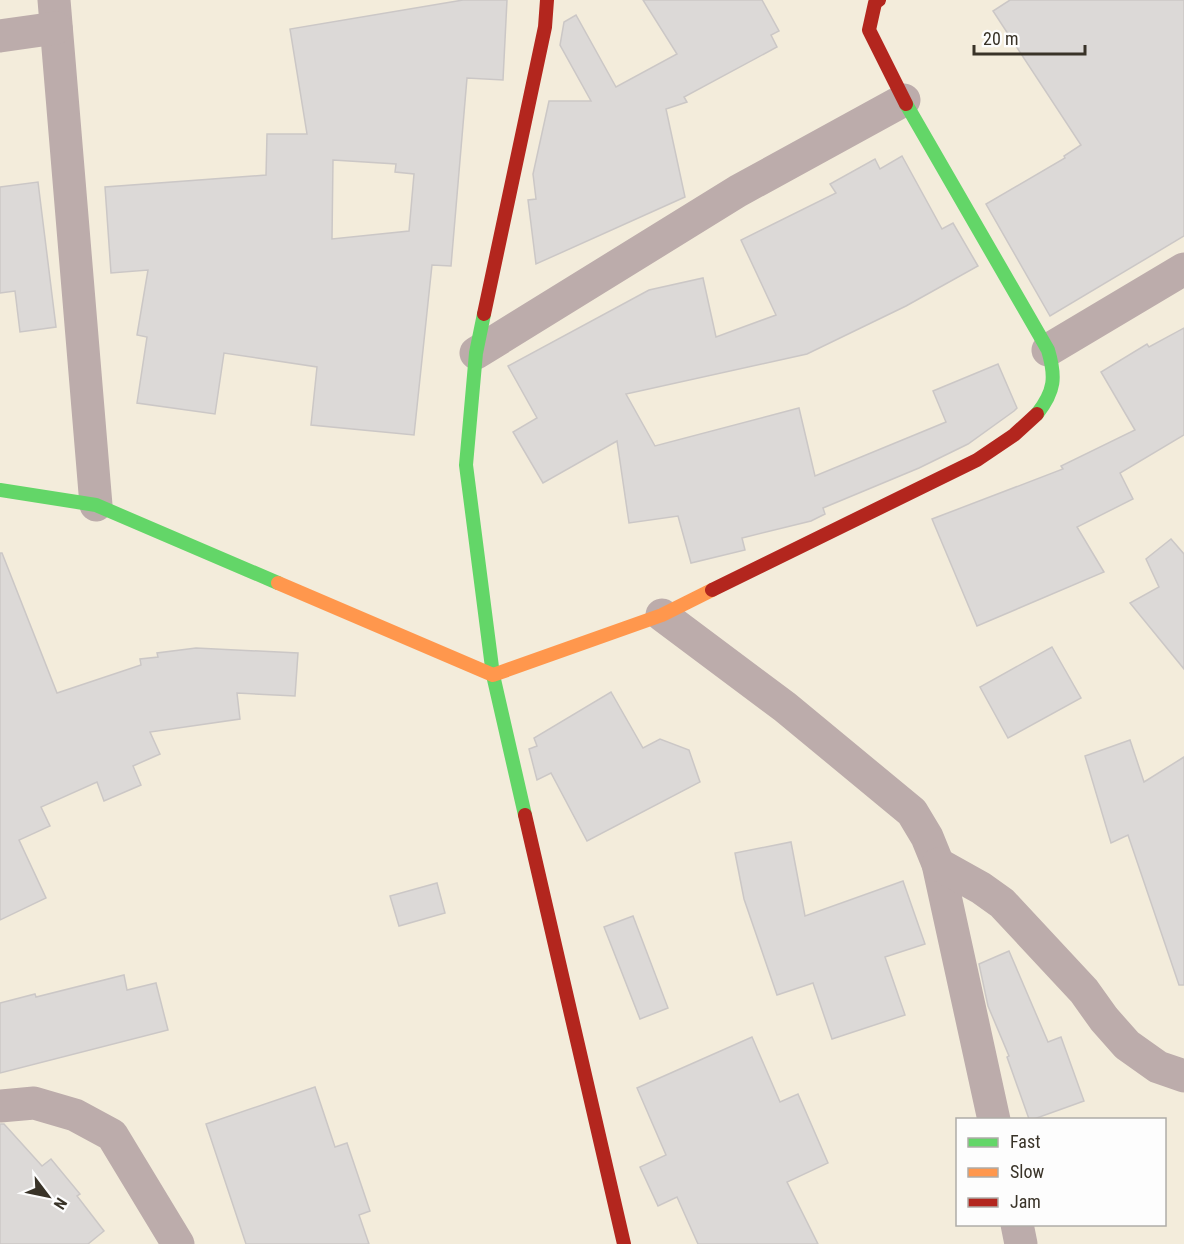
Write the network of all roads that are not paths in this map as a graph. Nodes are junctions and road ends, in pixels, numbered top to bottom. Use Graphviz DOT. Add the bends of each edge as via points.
graph roads {
  1 [pos="547,0"];
  2 [pos="879,0"];
  3 [pos="55,14"];
  4 [pos="0,36"];
  5 [pos="904,100"];
  6 [pos="1184,269"];
  7 [pos="1048,350"];
  8 [pos="476,353"];
  9 [pos="0,491"];
  10 [pos="96,504"];
  11 [pos="662,615"];
  12 [pos="493,675"];
  13 [pos="938,864"];
  14 [pos="1184,1076"];
  15 [pos="0,1106"];
  16 [pos="994,1118"];
  17 [pos="1018,1226"];
  18 [pos="178,1244"];
  19 [pos="624,1244"];
  20 [pos="1022,1244"];
  1 -- 8 [label="street" via="545,27"];
  2 -- 5 [label="street" via="868,30"];
  3 -- 4 [label="street"];
  3 -- 10 [label="street"];
  5 -- 7 [label="street"];
  5 -- 8 [label="street" via="738,191"];
  6 -- 7 [label="street"];
  7 -- 11 [label="street" via="1054,373 1052,389 1038,414 1010,439 977,460"];
  8 -- 12 [label="street" via="466,465"];
  9 -- 10 [label="street"];
  10 -- 12 [label="street"];
  11 -- 12 [label="street"];
  11 -- 13 [label="street" via="785,707 912,812"];
  12 -- 19 [label="street"];
  13 -- 14 [label="street" via="1002,903 1084,991 1127,1045 1158,1067"];
  13 -- 16 [label="street"];
  15 -- 18 [label="street" via="34,1103 75,1115 112,1135"];
  17 -- 20 [label="street"];
}
